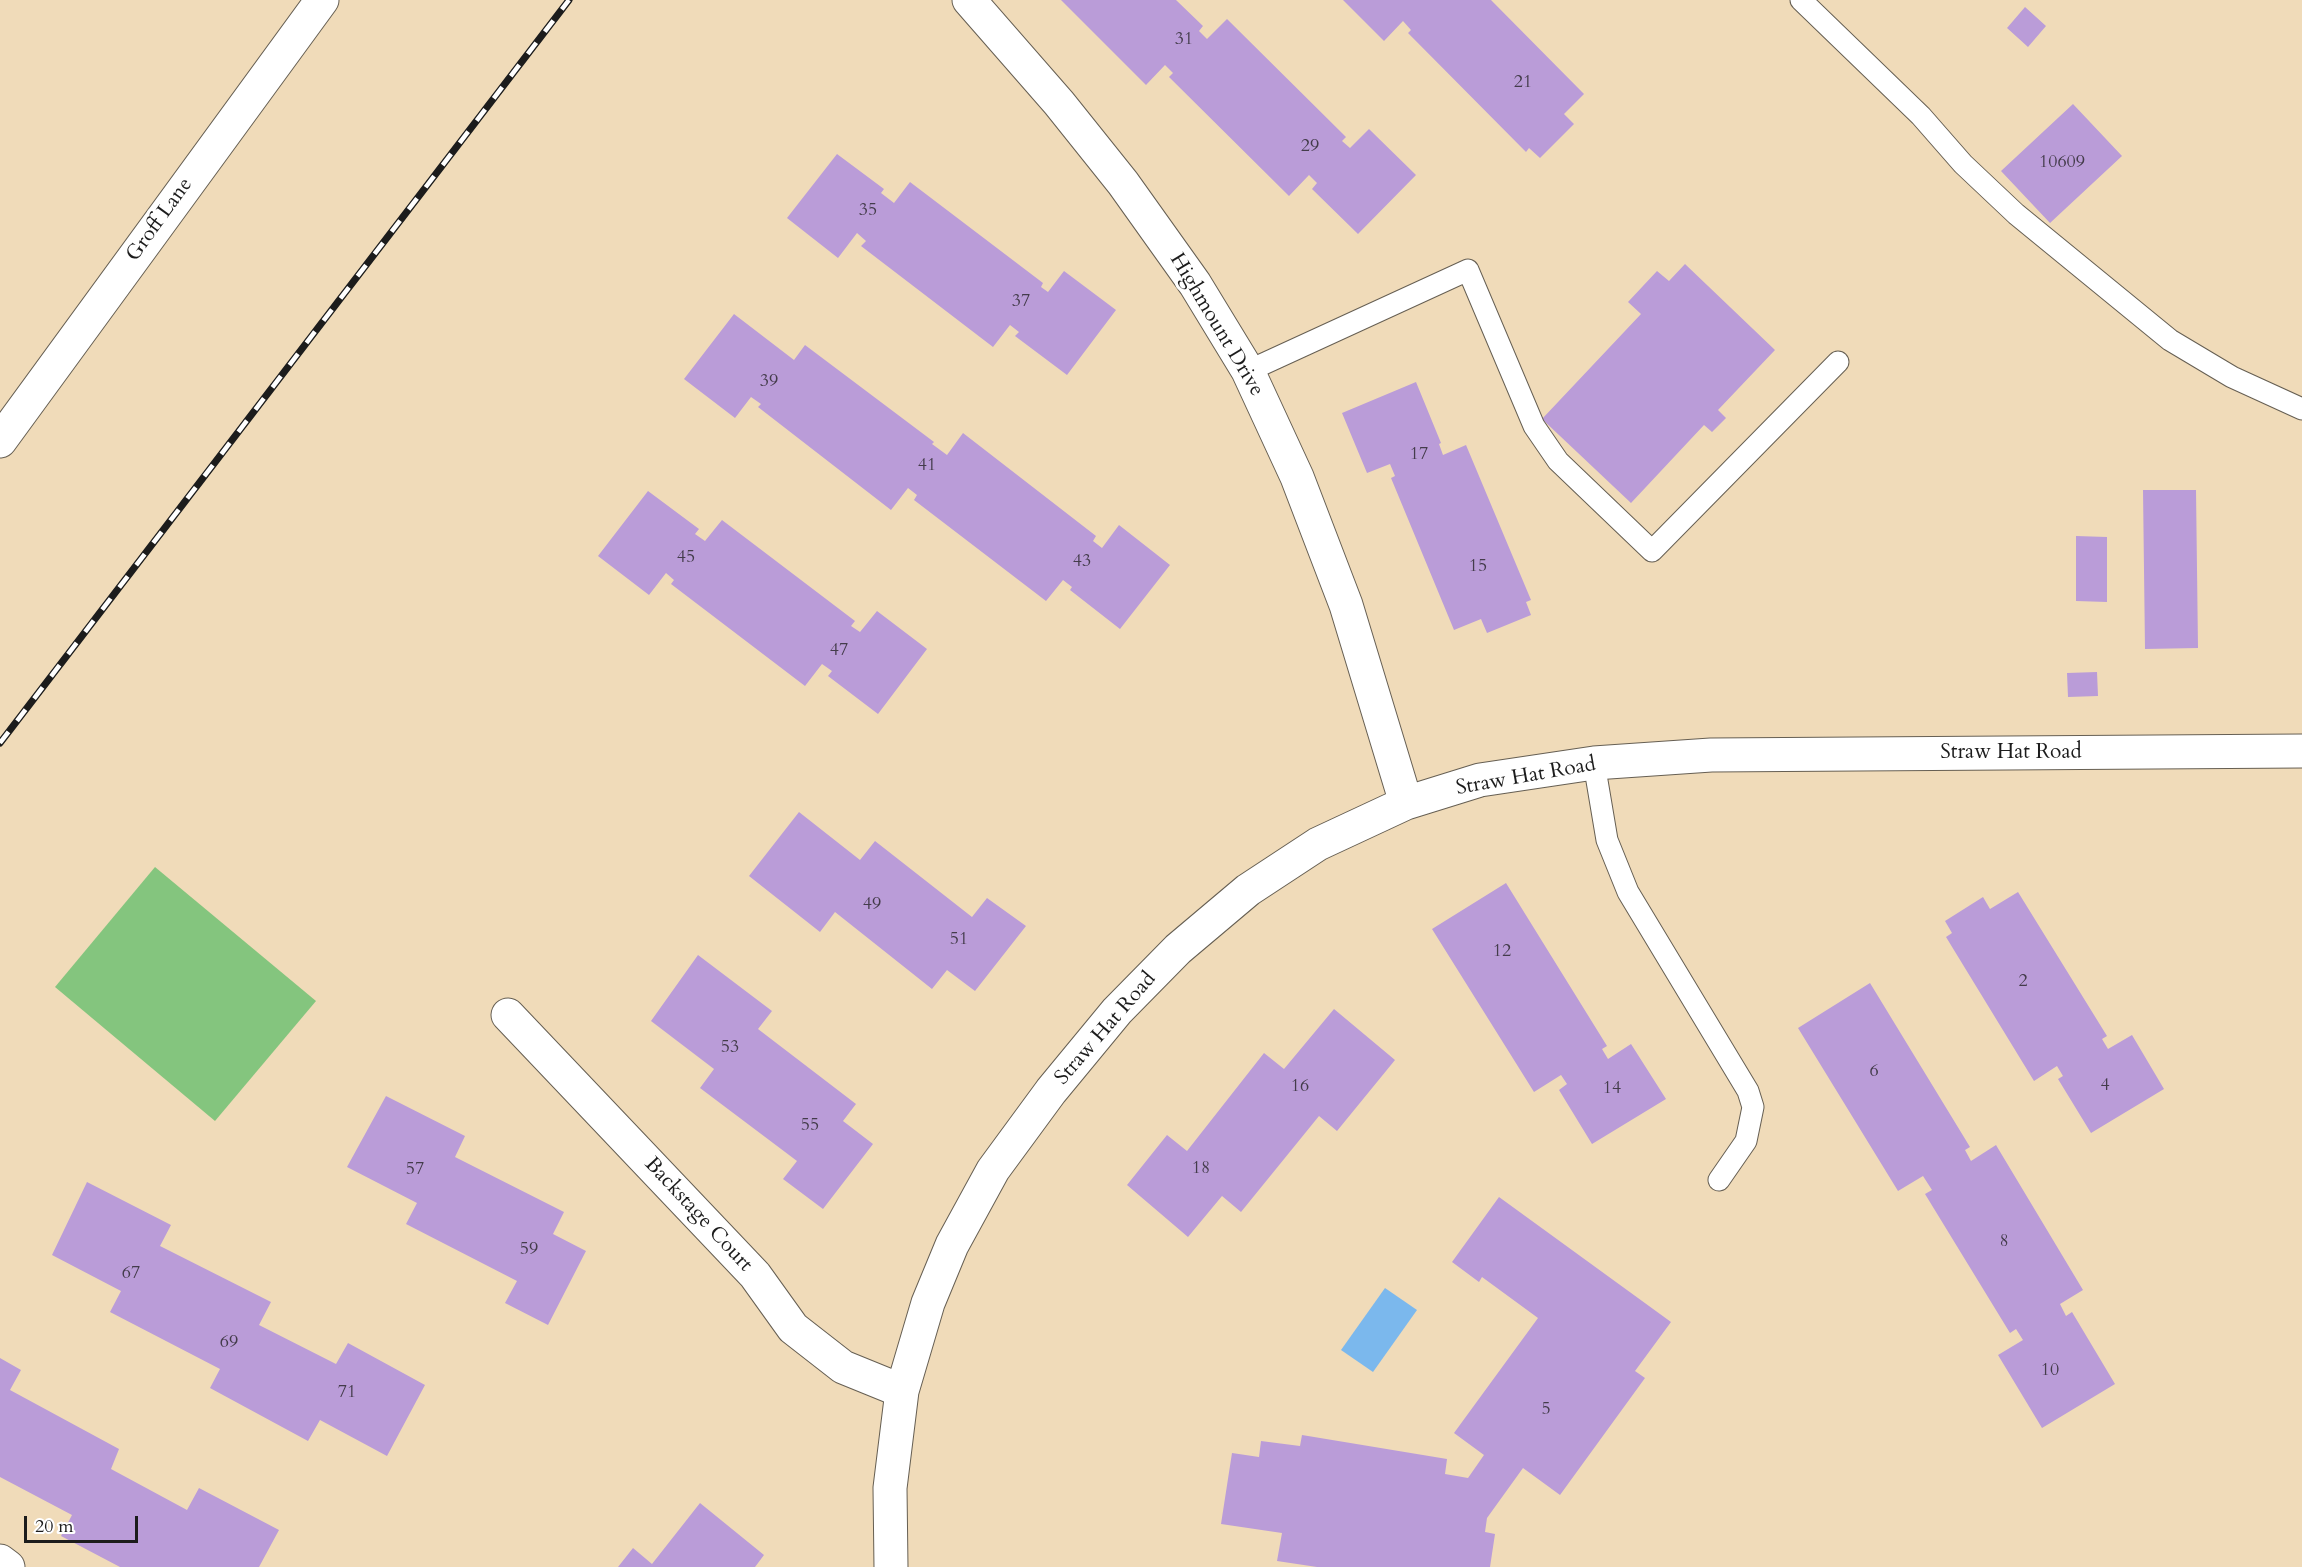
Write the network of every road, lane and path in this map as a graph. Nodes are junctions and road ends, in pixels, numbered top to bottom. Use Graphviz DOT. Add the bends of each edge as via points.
graph roads {
  1 [pos="322,0"];
  2 [pos="969,0"];
  3 [pos="1801,0"];
  4 [pos="1838,362"];
  5 [pos="1248,370"];
  6 [pos="2302,409"];
  7 [pos="0,441"];
  8 [pos="2302,751"];
  9 [pos="1594,763"];
  10 [pos="1406,803"];
  11 [pos="508,1015"];
  12 [pos="1719,1180"];
  13 [pos="902,1391"];
  14 [pos="0,1561"];
  15 [pos="8,1567"];
  16 [pos="891,1567"];
  1 -- 7 [label="street, Groff Lane"];
  2 -- 5 [label="street, Highmount Drive" via="1123,183 1195,284"];
  3 -- 6 [label="lane" via="2008,207 2170,339 2232,376"];
  4 -- 5 [label="lane" via="1652,551 1558,461 1534,426 1468,270"];
  5 -- 10 [label="street, Highmount Drive" via="1297,477 1346,605"];
  8 -- 9 [label="street, Straw Hat Road" via="1711,755"];
  9 -- 10 [label="street, Straw Hat Road" via="1480,780"];
  9 -- 12 [label="lane" via="1607,840 1628,892 1748,1091 1753,1107 1746,1141"];
  10 -- 13 [label="street, Straw Hat Road" via="1318,844 1248,890 1178,949 1117,1011 1050,1091 993,1170 952,1245 928,1303"];
  11 -- 13 [label="street, Backstage Court" via="755,1275 793,1328 843,1367"];
  13 -- 16 [label="street, Straw Hat Road" via="890,1488"];
  14 -- 15 [label="street"];
}
